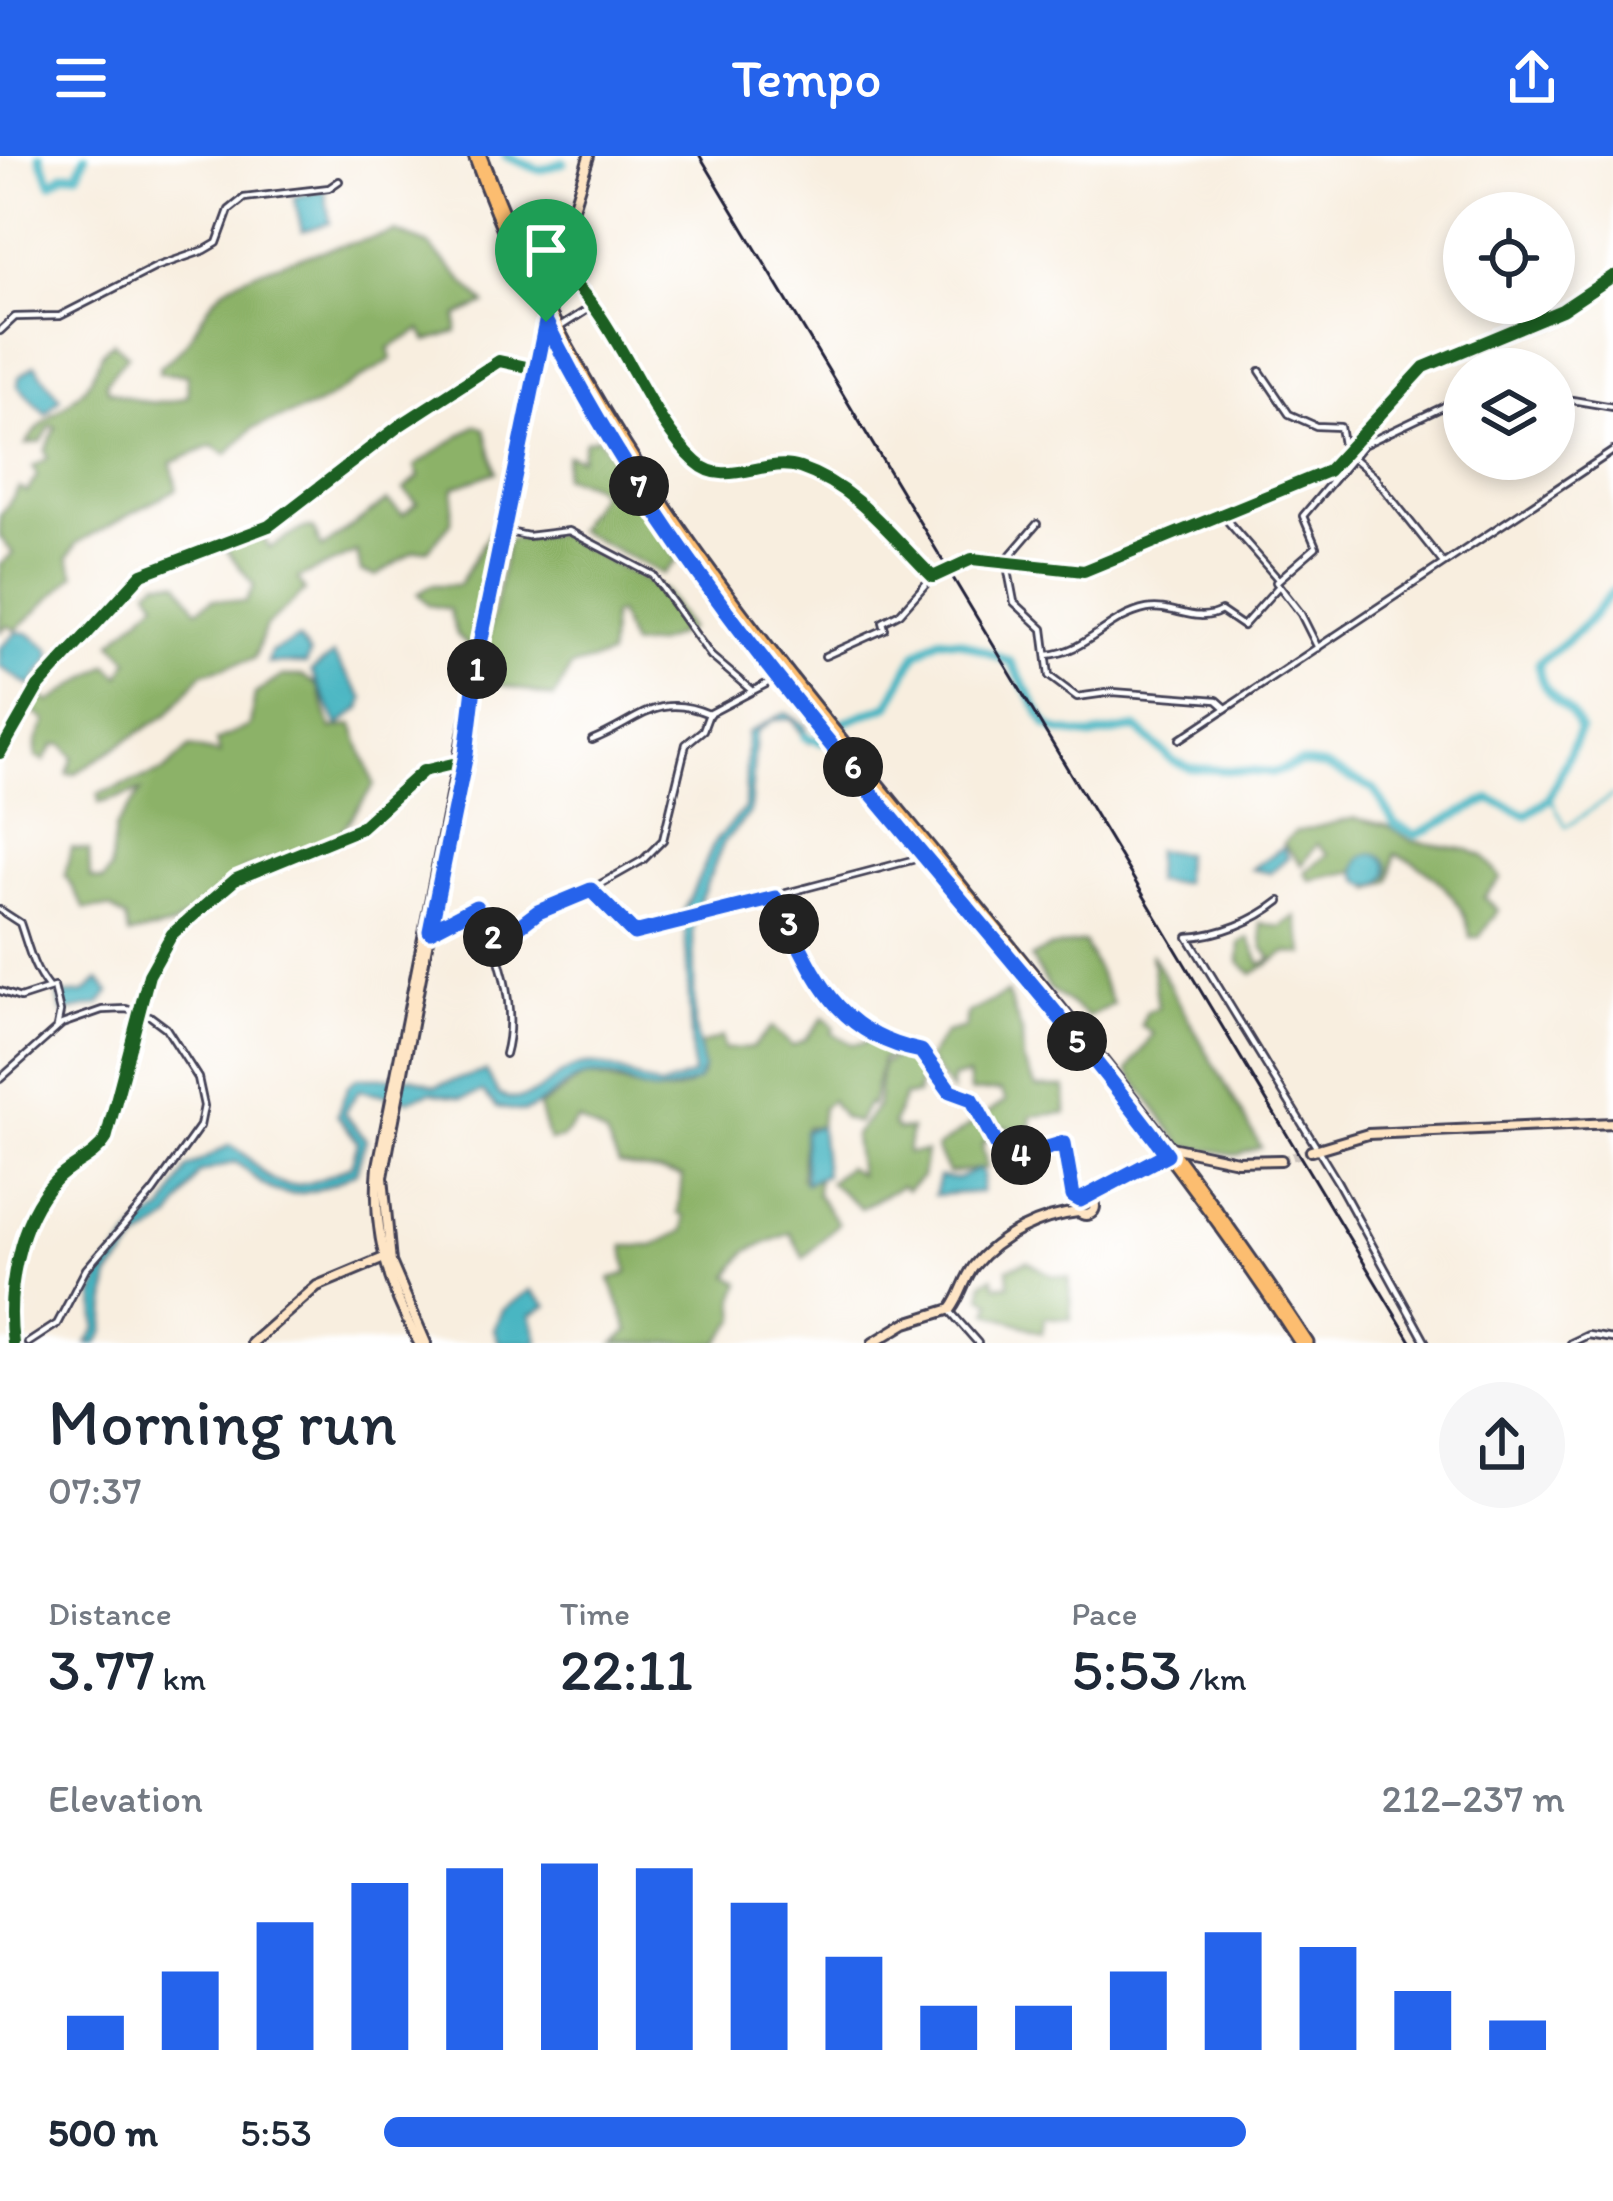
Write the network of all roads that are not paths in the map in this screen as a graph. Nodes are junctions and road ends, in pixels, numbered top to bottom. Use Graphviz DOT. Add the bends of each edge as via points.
graph roads {
  1 [pos="477,156"];
  2 [pos="591,157"];
  3 [pos="339,181"];
  4 [pos="557,271"];
  5 [pos="1613,276"];
  6 [pos="593,306"];
  7 [pos="547,317"];
  8 [pos="557,329"];
  9 [pos="0,331"];
  10 [pos="536,369"];
  11 [pos="1260,371"];
  12 [pos="1575,400"];
  13 [pos="1443,407"];
  14 [pos="1613,407"];
  15 [pos="1613,451"];
  16 [pos="1348,453"];
  17 [pos="1222,514"];
  18 [pos="1037,524"];
  19 [pos="503,531"];
  20 [pos="1006,560"];
  21 [pos="1444,564"];
  22 [pos="932,577"];
  23 [pos="1278,579"];
  24 [pos="1277,588"];
  25 [pos="1318,648"];
  26 [pos="478,654"];
  27 [pos="825,656"];
  28 [pos="1045,656"];
  29 [pos="766,685"];
  30 [pos="751,690"];
  31 [pos="1226,708"];
  32 [pos="709,714"];
  33 [pos="824,725"];
  34 [pos="1180,739"];
  35 [pos="592,740"];
  36 [pos="0,753"];
  37 [pos="458,763"];
  38 [pos="912,860"];
  39 [pos="590,890"];
  40 [pos="775,898"];
  41 [pos="1280,901"];
  42 [pos="0,910"];
  43 [pos="430,931"];
  44 [pos="497,943"];
  45 [pos="47,987"];
  46 [pos="0,991"];
  47 [pos="140,1012"];
  48 [pos="57,1027"];
  49 [pos="505,1054"];
  50 [pos="400,1070"];
  51 [pos="0,1079"];
  52 [pos="392,1107"];
  53 [pos="1613,1124"];
  54 [pos="1312,1150"];
  55 [pos="1168,1151"];
  56 [pos="1281,1160"];
  57 [pos="1093,1197"];
  58 [pos="1080,1200"];
  59 [pos="1078,1212"];
  60 [pos="384,1258"];
  61 [pos="950,1310"];
  62 [pos="1613,1339"];
  63 [pos="256,1342"];
  64 [pos="13,1343"];
  65 [pos="28,1343"];
  66 [pos="423,1343"];
  67 [pos="874,1343"];
  68 [pos="978,1343"];
  69 [pos="1304,1343"];
  70 [pos="1426,1343"];
  71 [pos="1571,1343"];
  1 -- 7 [label="main road"];
  2 -- 4 [label="main road"];
  3 -- 9 [label="street" via="244,198 206,250 60,316 15,317"];
  4 -- 6 [label="street"];
  4 -- 7 [label="main road"];
  5 -- 16 [label="street" via="1553,314 1428,364"];
  6 -- 8 [label="street"];
  6 -- 22 [label="street" via="658,416 697,463 727,474 788,465 836,484"];
  7 -- 8 [label="main road"];
  7 -- 10 [label="main road"];
  7 -- 33 [label="main road" via="665,526"];
  8 -- 33 [label="main road" via="671,522"];
  10 -- 19 [label="main road"];
  10 -- 36 [label="main road" via="499,361 268,526 148,571 60,660"];
  11 -- 16 [label="street" via="1289,413 1340,427"];
  12 -- 14 [label="street"];
  13 -- 16 [label="street"];
  15 -- 21 [label="street"];
  16 -- 17 [label="street" via="1331,469"];
  16 -- 21 [label="street"];
  16 -- 23 [label="street" via="1341,478 1302,518 1316,547"];
  17 -- 20 [label="street" via="1084,571"];
  17 -- 23 [label="street"];
  18 -- 20 [label="street"];
  19 -- 26 [label="main road"];
  19 -- 30 [label="street" via="569,531 653,575 711,656"];
  20 -- 22 [label="street" via="968,559"];
  20 -- 28 [label="street" via="1014,602 1041,626"];
  21 -- 25 [label="street"];
  22 -- 27 [label="street" via="883,622 885,629"];
  23 -- 24 [label="street"];
  24 -- 25 [label="street"];
  24 -- 28 [label="street" via="1244,626 1220,611 1188,617 1145,609 1105,624 1076,652"];
  25 -- 31 [label="street"];
  26 -- 37 [label="main road"];
  26 -- 43 [label="main road"];
  28 -- 31 [label="street" via="1045,672 1076,697 1113,692 1217,700"];
  29 -- 30 [label="street"];
  30 -- 32 [label="street"];
  31 -- 34 [label="street"];
  32 -- 35 [label="street" via="662,704"];
  32 -- 39 [label="street" via="686,744 663,840"];
  33 -- 55 [label="main road"];
  37 -- 47 [label="street" via="423,771 359,829 232,882 164,943"];
  37 -- 50 [label="main road"];
  38 -- 40 [label="street"];
  39 -- 40 [label="street" via="634,933"];
  39 -- 44 [label="street" via="538,912"];
  40 -- 58 [label="street" via="813,965 812,978 850,1019 878,1042 921,1051 950,1091 972,1099 999,1149 1024,1155 1064,1143"];
  41 -- 54 [label="street" via="1217,934 1188,938"];
  42 -- 45 [label="street" via="20,923 37,980"];
  43 -- 44 [label="street" via="476,907"];
  43 -- 50 [label="main road"];
  44 -- 49 [label="street" via="510,1025"];
  45 -- 46 [label="street" via="20,998"];
  45 -- 48 [label="street" via="54,987"];
  47 -- 48 [label="street" via="102,1010"];
  47 -- 64 [label="street" via="106,1139 53,1182 31,1221 12,1288"];
  47 -- 65 [label="street" via="166,1028 195,1073 204,1117 86,1269 57,1324"];
  48 -- 51 [label="street"];
  50 -- 52 [label="main road"];
  52 -- 60 [label="main road" via="376,1188"];
  52 -- 66 [label="main road" via="384,1225 398,1287"];
  53 -- 54 [label="main road" via="1368,1134"];
  54 -- 70 [label="street"];
  55 -- 56 [label="main road"];
  55 -- 57 [label="main road"];
  55 -- 69 [label="main road"];
  57 -- 58 [label="main road"];
  57 -- 59 [label="main road" via="1090,1215"];
  58 -- 59 [label="main road"];
  59 -- 61 [label="main road" via="1006,1238 974,1266"];
  60 -- 63 [label="main road" via="317,1286"];
  60 -- 66 [label="main road"];
  61 -- 67 [label="main road"];
  61 -- 68 [label="street"];
  62 -- 71 [label="street" via="1588,1334"];
}
